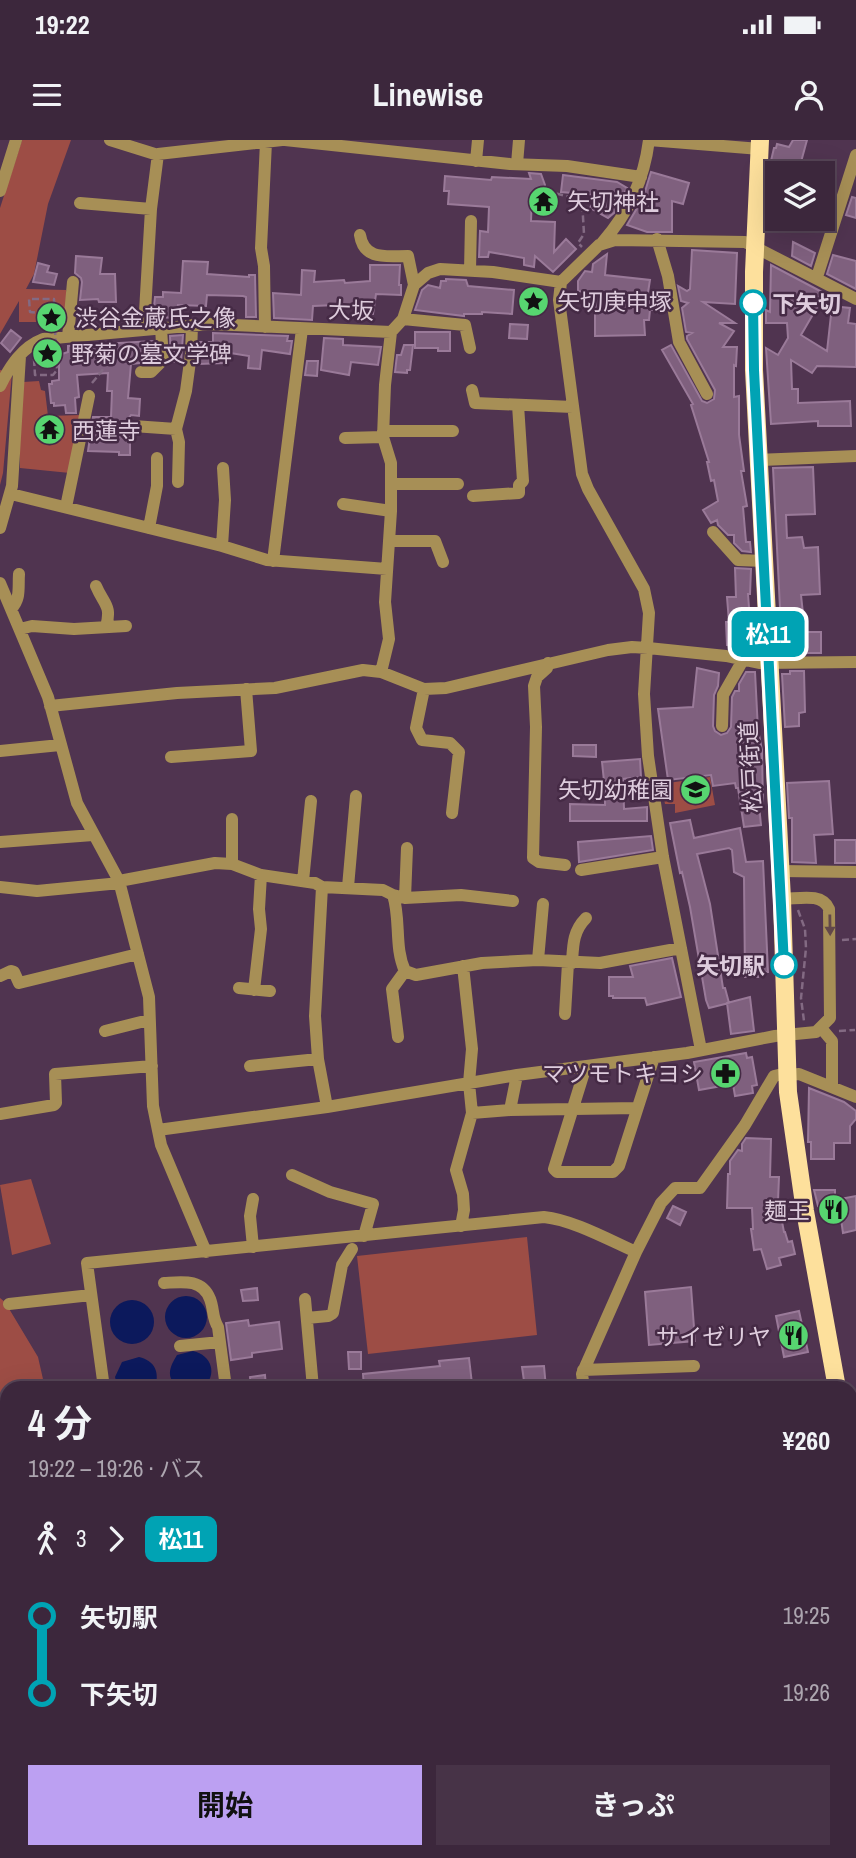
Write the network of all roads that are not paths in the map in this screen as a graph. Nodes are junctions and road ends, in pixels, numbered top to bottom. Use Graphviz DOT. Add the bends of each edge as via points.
graph roads {
  1 [pos="110,140"];
  2 [pos="283,140"];
  3 [pos="478,140"];
  4 [pos="519,140"];
  5 [pos="649,140"];
  6 [pos="14,141"];
  7 [pos="266,142"];
  8 [pos="760,145"];
  9 [pos="397,146"];
  10 [pos="155,149"];
  11 [pos="856,155"];
  12 [pos="476,161"];
  13 [pos="517,164"];
  14 [pos="642,177"];
  15 [pos="851,187"];
  16 [pos="0,191"];
  17 [pos="80,203"];
  18 [pos="151,209"];
  19 [pos="471,221"];
  20 [pos="360,235"];
  21 [pos="657,239"];
  22 [pos="599,245"];
  23 [pos="755,245"];
  24 [pos="470,271"];
  25 [pos="817,277"];
  26 [pos="73,282"];
  27 [pos="561,282"];
  28 [pos="414,285"];
  29 [pos="856,299"];
  30 [pos="403,319"];
  31 [pos="192,325"];
  32 [pos="265,327"];
  33 [pos="162,328"];
  34 [pos="144,329"];
  35 [pos="302,329"];
  36 [pos="391,332"];
  37 [pos="68,337"];
  38 [pos="470,348"];
  39 [pos="20,355"];
  40 [pos="141,372"];
  41 [pos="0,386"];
  42 [pos="472,390"];
  43 [pos="707,394"];
  44 [pos="89,396"];
  45 [pos="518,405"];
  46 [pos="573,407"];
  47 [pos="133,426"];
  48 [pos="176,429"];
  49 [pos="453,431"];
  50 [pos="383,434"];
  51 [pos="345,438"];
  52 [pos="856,456"];
  53 [pos="157,458"];
  54 [pos="760,460"];
  55 [pos="223,468"];
  56 [pos="178,482"];
  57 [pos="391,484"];
  58 [pos="458,484"];
  59 [pos="11,494"];
  60 [pos="473,496"];
  61 [pos="343,504"];
  62 [pos="66,508"];
  63 [pos="391,511"];
  64 [pos="0,528"];
  65 [pos="149,528"];
  66 [pos="713,532"];
  67 [pos="389,541"];
  68 [pos="222,546"];
  69 [pos="273,561"];
  70 [pos="764,561"];
  71 [pos="443,562"];
  72 [pos="387,569"];
  73 [pos="19,574"];
  74 [pos="0,583"];
  75 [pos="96,586"];
  76 [pos="11,609"];
  77 [pos="126,626"];
  78 [pos="106,627"];
  79 [pos="20,629"];
  80 [pos="648,648"];
  81 [pos="743,660"];
  82 [pos="856,662"];
  83 [pos="548,663"];
  84 [pos="770,664"];
  85 [pos="381,672"];
  86 [pos="424,688"];
  87 [pos="246,689"];
  88 [pos="50,706"];
  89 [pos="722,726"];
  90 [pos="60,745"];
  91 [pos="0,751"];
  92 [pos="171,757"];
  93 [pos="356,796"];
  94 [pos="311,801"];
  95 [pos="452,813"];
  96 [pos="232,819"];
  97 [pos="93,835"];
  98 [pos="0,842"];
  99 [pos="407,848"];
  100 [pos="663,857"];
  101 [pos="232,864"];
  102 [pos="565,865"];
  103 [pos="581,870"];
  104 [pos="781,871"];
  105 [pos="856,872"];
  106 [pos="261,874"];
  107 [pos="303,881"];
  108 [pos="120,882"];
  109 [pos="0,887"];
  110 [pos="322,887"];
  111 [pos="348,887"];
  112 [pos="399,896"];
  113 [pos="513,901"];
  114 [pos="789,902"];
  115 [pos="543,904"];
  116 [pos="586,918"];
  117 [pos="681,948"];
  118 [pos="138,954"];
  119 [pos="538,960"];
  120 [pos="570,963"];
  121 [pos="463,967"];
  122 [pos="405,971"];
  123 [pos="0,976"];
  124 [pos="239,988"];
  125 [pos="254,990"];
  126 [pos="270,992"];
  127 [pos="565,1014"];
  128 [pos="149,1020"];
  129 [pos="822,1029"];
  130 [pos="105,1031"];
  131 [pos="786,1034"];
  132 [pos="398,1037"];
  133 [pos="701,1050"];
  134 [pos="654,1057"];
  135 [pos="318,1059"];
  136 [pos="152,1066"];
  137 [pos="250,1066"];
  138 [pos="586,1066"];
  139 [pos="787,1074"];
  140 [pos="517,1075"];
  141 [pos="469,1083"];
  142 [pos="832,1086"];
  143 [pos="856,1097"];
  144 [pos="327,1107"];
  145 [pos="637,1108"];
  146 [pos="573,1109"];
  147 [pos="510,1110"];
  148 [pos="472,1113"];
  149 [pos="0,1115"];
  150 [pos="158,1130"];
  151 [pos="292,1175"];
  152 [pos="253,1199"];
  153 [pos="461,1226"];
  154 [pos="364,1236"];
  155 [pos="253,1247"];
  156 [pos="352,1249"];
  157 [pos="206,1252"];
  158 [pos="636,1252"];
  159 [pos="164,1283"];
  160 [pos="91,1295"];
  161 [pos="305,1299"];
  162 [pos="9,1304"];
  163 [pos="307,1318"];
  164 [pos="220,1342"];
  165 [pos="180,1346"];
  166 [pos="694,1366"];
  167 [pos="583,1370"];
  168 [pos="103,1381"];
  169 [pos="225,1381"];
  170 [pos="312,1381"];
  171 [pos="584,1381"];
  172 [pos="836,1381"];
  1 -- 10 [label="street"];
  2 -- 7 [label="street"];
  2 -- 9 [label="street" via="350,148"];
  3 -- 12 [label="street"];
  4 -- 13 [label="street"];
  5 -- 8 [label="street"];
  5 -- 14 [label="street"];
  6 -- 16 [label="street"];
  7 -- 10 [label="street"];
  7 -- 32 [label="street" via="261,248"];
  8 -- 23 [label="main road, 松戸街道"];
  9 -- 12 [label="street"];
  10 -- 18 [label="street"];
  11 -- 15 [label="street"];
  12 -- 13 [label="street"];
  13 -- 14 [label="street"];
  14 -- 22 [label="street" via="622,219"];
  15 -- 25 [label="street"];
  17 -- 18 [label="street"];
  18 -- 34 [label="street"];
  19 -- 24 [label="street"];
  20 -- 28 [label="street" via="368,252 408,256"];
  21 -- 22 [label="street"];
  21 -- 23 [label="street"];
  21 -- 43 [label="street" via="670,283 679,342"];
  22 -- 27 [label="street"];
  23 -- 25 [label="street"];
  23 -- 54 [label="main road, 松戸街道" via="753,325"];
  24 -- 27 [label="street"];
  24 -- 28 [label="street" via="440,269"];
  25 -- 29 [label="street"];
  26 -- 37 [label="street"];
  27 -- 46 [label="street" via="559,300"];
  28 -- 30 [label="street, 大坂"];
  30 -- 36 [label="street, 大坂"];
  30 -- 38 [label="street" via="465,325"];
  31 -- 32 [label="street, 大坂"];
  31 -- 33 [label="street, 大坂"];
  31 -- 48 [label="street" via="186,391"];
  32 -- 35 [label="street, 大坂"];
  33 -- 34 [label="street, 大坂"];
  33 -- 40 [label="street" via="163,360 151,372"];
  34 -- 37 [label="street, 大坂"];
  35 -- 36 [label="street, 大坂"];
  35 -- 69 [label="street"];
  36 -- 50 [label="street"];
  37 -- 39 [label="street, 大坂" via="43,339"];
  39 -- 41 [label="street, 大坂"];
  39 -- 59 [label="street"];
  42 -- 45 [label="street" via="475,403"];
  44 -- 62 [label="street"];
  45 -- 46 [label="street"];
  45 -- 60 [label="street" via="523,481 519,493"];
  46 -- 80 [label="street" via="582,474 644,589"];
  47 -- 48 [label="street"];
  48 -- 56 [label="street"];
  49 -- 50 [label="street"];
  50 -- 51 [label="street"];
  50 -- 57 [label="street"];
  52 -- 54 [label="street"];
  53 -- 65 [label="street"];
  54 -- 70 [label="main road, 松戸街道"];
  55 -- 68 [label="street"];
  57 -- 58 [label="street"];
  57 -- 63 [label="street"];
  59 -- 62 [label="street"];
  59 -- 64 [label="street"];
  61 -- 63 [label="street"];
  62 -- 65 [label="street"];
  63 -- 67 [label="street"];
  65 -- 68 [label="street"];
  66 -- 70 [label="street" via="738,560"];
  67 -- 71 [label="street" via="435,541"];
  67 -- 72 [label="street"];
  68 -- 69 [label="street"];
  69 -- 72 [label="street"];
  70 -- 84 [label="main road, 松戸街道"];
  72 -- 85 [label="street" via="389,639"];
  73 -- 76 [label="street" via="18,602"];
  74 -- 76 [label="street"];
  75 -- 78 [label="street" via="110,612"];
  76 -- 79 [label="street"];
  77 -- 78 [label="street"];
  78 -- 79 [label="street"];
  79 -- 88 [label="street"];
  80 -- 81 [label="street"];
  80 -- 83 [label="street" via="608,650"];
  80 -- 100 [label="street" via="648,756"];
  81 -- 84 [label="street"];
  81 -- 89 [label="street" via="723,695"];
  82 -- 84 [label="street"];
  83 -- 86 [label="street" via="446,688"];
  83 -- 102 [label="street" via="534,686 533,858"];
  84 -- 104 [label="main road, 松戸街道"];
  85 -- 86 [label="street"];
  85 -- 87 [label="street" via="363,670 275,688"];
  86 -- 95 [label="street" via="416,728 422,740 450,743 459,752"];
  87 -- 88 [label="street"];
  87 -- 92 [label="street" via="251,751"];
  88 -- 90 [label="street"];
  90 -- 91 [label="street"];
  90 -- 97 [label="street" via="77,803"];
  93 -- 111 [label="street"];
  94 -- 107 [label="street"];
  96 -- 101 [label="street"];
  97 -- 98 [label="street"];
  97 -- 108 [label="street"];
  99 -- 112 [label="street"];
  100 -- 103 [label="street"];
  100 -- 117 [label="street"];
  101 -- 106 [label="street"];
  101 -- 108 [label="street" via="202,863"];
  104 -- 105 [label="street"];
  104 -- 114 [label="main road, 松戸街道"];
  106 -- 107 [label="street"];
  106 -- 125 [label="street"];
  107 -- 110 [label="street"];
  108 -- 109 [label="street" via="37,891"];
  108 -- 118 [label="street"];
  110 -- 111 [label="street"];
  110 -- 135 [label="street" via="315,1016"];
  111 -- 112 [label="street"];
  112 -- 113 [label="street" via="461,895"];
  112 -- 122 [label="street" via="398,950"];
  114 -- 129 [label="street, one-way" via="821,899 829,909 830,1018"];
  114 -- 131 [label="main road, 松戸街道"];
  115 -- 119 [label="street"];
  116 -- 120 [label="street" via="574,936"];
  117 -- 120 [label="street" via="600,963"];
  117 -- 133 [label="street"];
  118 -- 123 [label="street" via="19,983 14,972"];
  118 -- 128 [label="street" via="149,997"];
  119 -- 120 [label="street"];
  119 -- 121 [label="street"];
  120 -- 127 [label="street"];
  121 -- 122 [label="street" via="416,975"];
  121 -- 141 [label="street" via="472,1049"];
  122 -- 132 [label="street" via="392,989"];
  124 -- 125 [label="street"];
  125 -- 126 [label="street"];
  128 -- 130 [label="street"];
  128 -- 136 [label="street"];
  129 -- 131 [label="street"];
  129 -- 142 [label="street" via="832,1041"];
  131 -- 133 [label="street"];
  131 -- 139 [label="main road, 松戸街道"];
  133 -- 134 [label="street"];
  134 -- 138 [label="street"];
  134 -- 145 [label="street"];
  135 -- 137 [label="street"];
  135 -- 144 [label="street"];
  136 -- 149 [label="street" via="55,1074 54,1105"];
  136 -- 150 [label="street"];
  138 -- 140 [label="street"];
  138 -- 146 [label="street"];
  139 -- 142 [label="street"];
  139 -- 158 [label="street" via="774,1076 700,1188 671,1191"];
  139 -- 172 [label="main road, 松戸街道" via="793,1142"];
  140 -- 141 [label="street"];
  140 -- 147 [label="street"];
  141 -- 144 [label="street"];
  141 -- 148 [label="street"];
  142 -- 143 [label="street"];
  144 -- 150 [label="street"];
  145 -- 146 [label="street"];
  145 -- 146 [label="street" via="614,1172 557,1172 554,1169"];
  146 -- 147 [label="street"];
  147 -- 148 [label="street"];
  148 -- 153 [label="street" via="456,1170 463,1194"];
  150 -- 157 [label="street" via="165,1160"];
  151 -- 154 [label="street" via="373,1204"];
  152 -- 155 [label="street"];
  153 -- 154 [label="street"];
  153 -- 158 [label="street" via="555,1218"];
  154 -- 155 [label="street"];
  155 -- 157 [label="street"];
  156 -- 163 [label="street" via="342,1265 332,1313"];
  157 -- 160 [label="street" via="87,1263"];
  158 -- 167 [label="street"];
  159 -- 164 [label="street" via="191,1281 202,1287 210,1298"];
  160 -- 162 [label="street"];
  160 -- 168 [label="street"];
  161 -- 163 [label="street"];
  163 -- 170 [label="street"];
  164 -- 165 [label="street"];
  164 -- 169 [label="street"];
  166 -- 167 [label="street"];
  167 -- 171 [label="street"];
}
